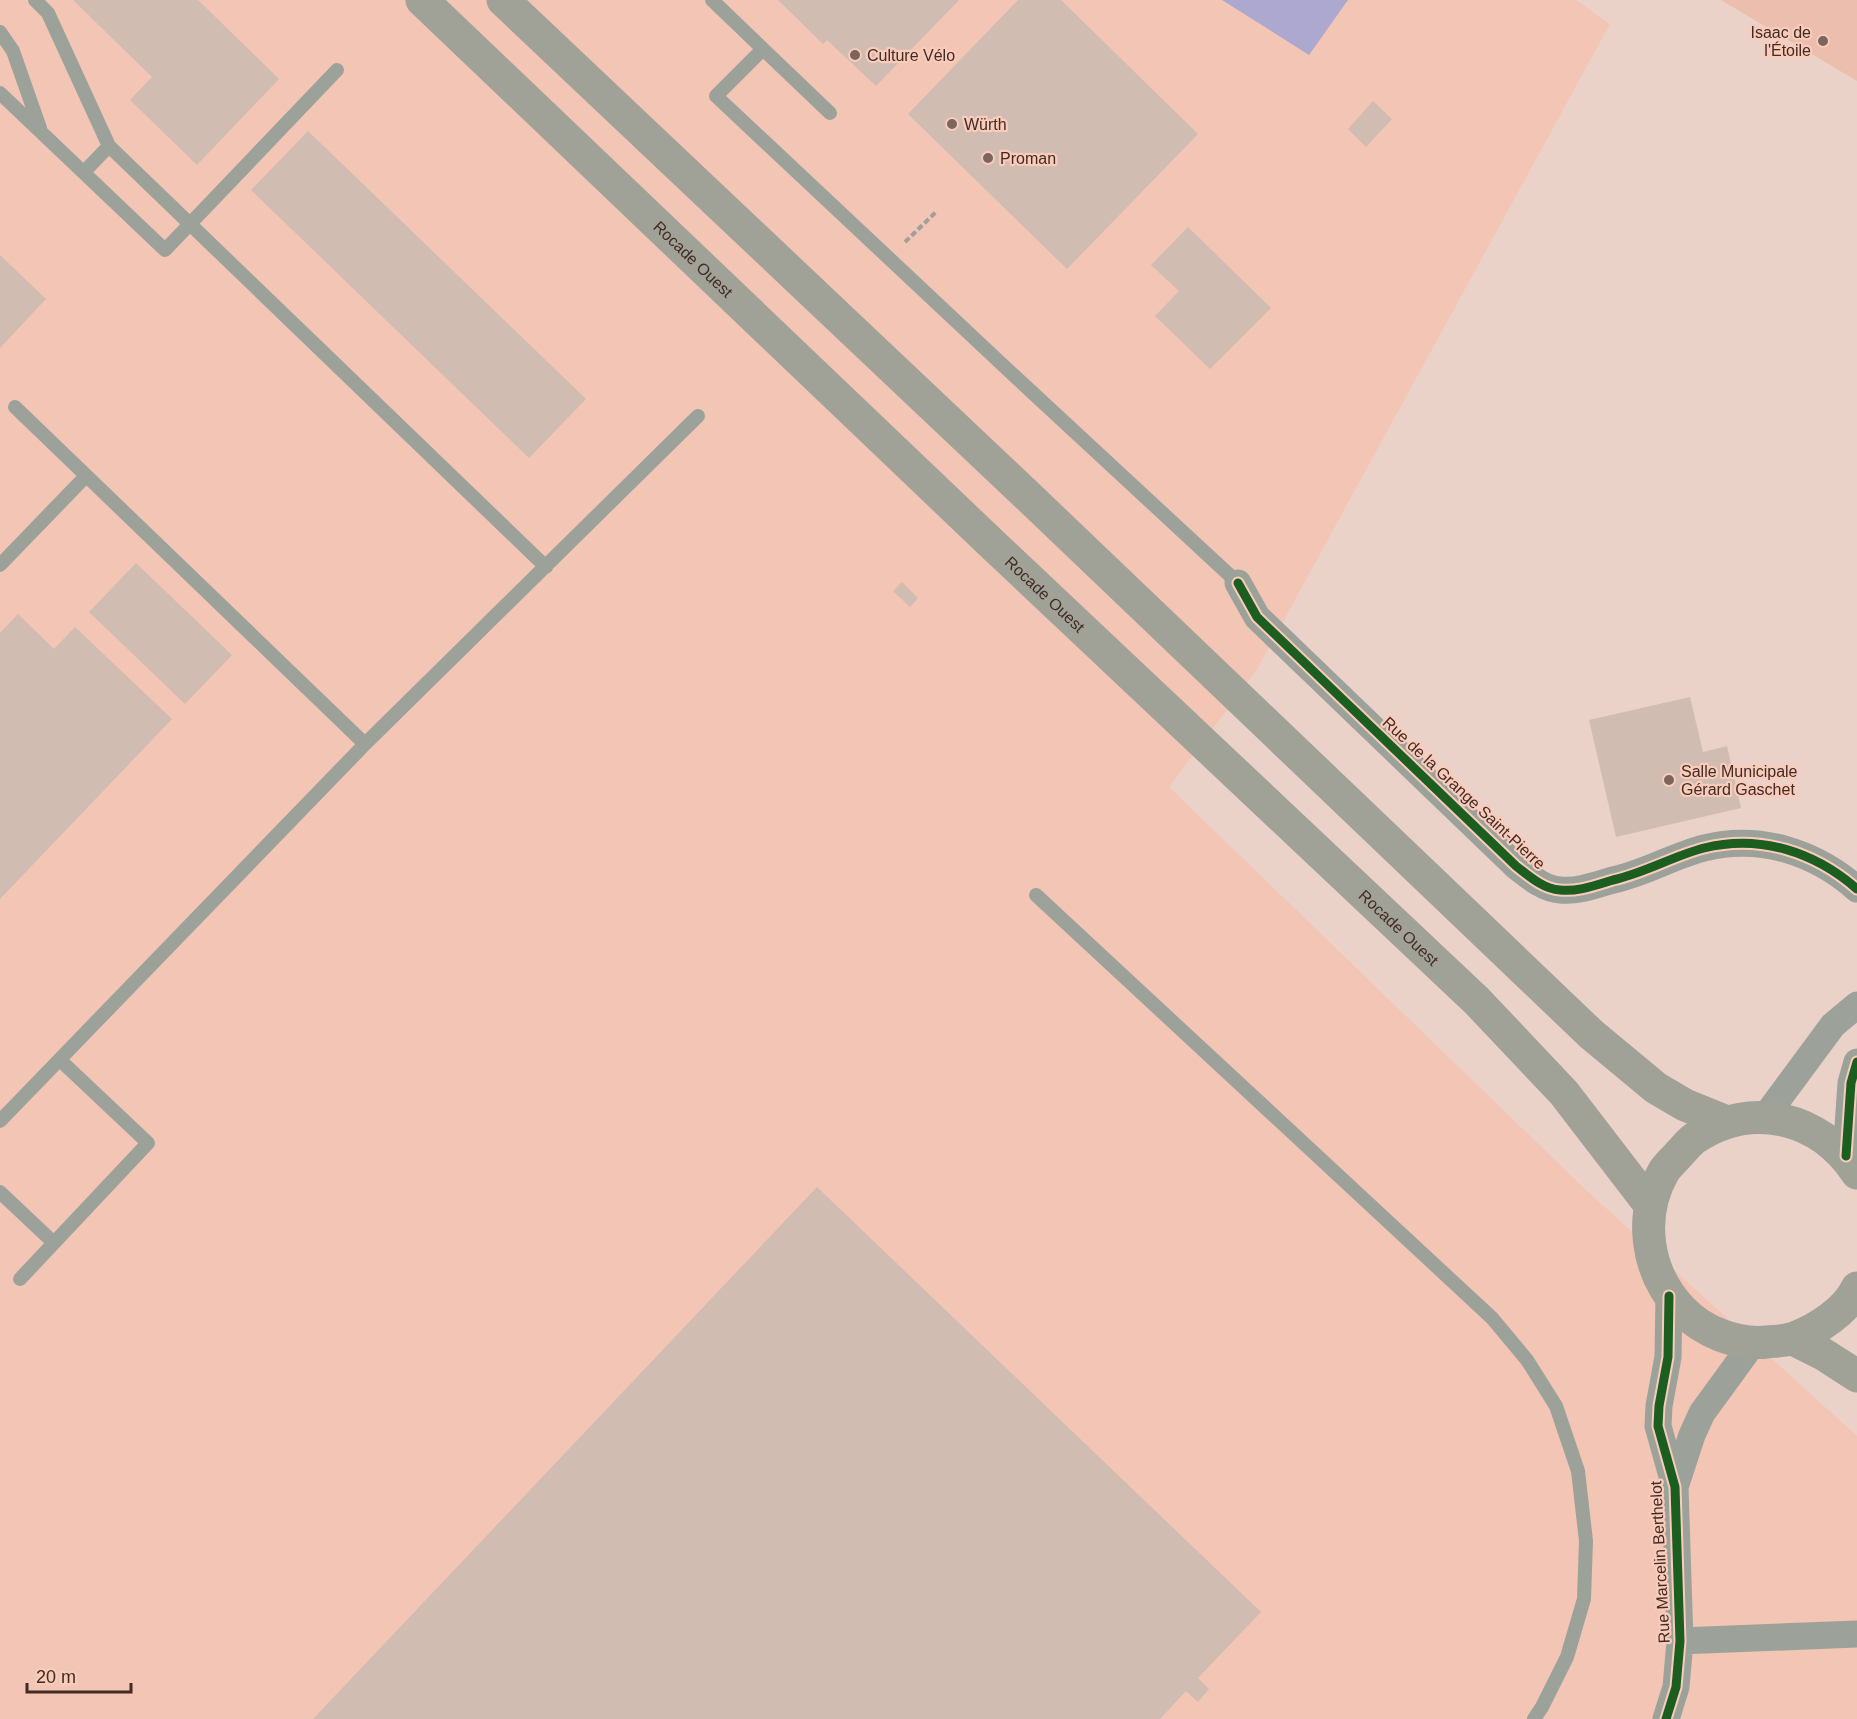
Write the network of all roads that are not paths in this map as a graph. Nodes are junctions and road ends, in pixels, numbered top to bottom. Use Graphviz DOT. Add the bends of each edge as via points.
graph roads {
  1 [pos="35,0"];
  2 [pos="422,0"];
  3 [pos="503,0"];
  4 [pos="712,0"];
  5 [pos="0,32"];
  6 [pos="763,49"];
  7 [pos="337,70"];
  8 [pos="0,93"];
  9 [pos="830,113"];
  10 [pos="42,133"];
  11 [pos="109,146"];
  12 [pos="84,172"];
  13 [pos="190,224"];
  14 [pos="15,407"];
  15 [pos="698,416"];
  16 [pos="86,476"];
  17 [pos="0,565"];
  18 [pos="546,567"];
  19 [pos="1238,583"];
  20 [pos="365,744"];
  21 [pos="1857,888"];
  22 [pos="1036,895"];
  23 [pos="1857,1005"];
  24 [pos="60,1060"];
  25 [pos="1857,1062"];
  26 [pos="1765,1117"];
  27 [pos="0,1121"];
  28 [pos="1727,1122"];
  29 [pos="1852,1164"];
  30 [pos="0,1192"];
  31 [pos="1650,1205"];
  32 [pos="54,1243"];
  33 [pos="20,1279"];
  34 [pos="1857,1288"];
  35 [pos="1669,1296"];
  36 [pos="1793,1339"];
  37 [pos="1753,1343"];
  38 [pos="1857,1376"];
  39 [pos="1675,1487"];
  40 [pos="1857,1634"];
  41 [pos="1680,1641"];
  42 [pos="1534,1719"];
  43 [pos="1666,1719"];
  1 -- 11 [label="lane" via="48,13"];
  2 -- 31 [label="main road, Rocade Ouest" via="1477,1001 1564,1093"];
  3 -- 28 [label="main road" via="1591,1034 1656,1088"];
  4 -- 6 [label="lane"];
  5 -- 10 [label="lane" via="12,51"];
  6 -- 9 [label="lane"];
  6 -- 19 [label="lane" via="716,96"];
  7 -- 13 [label="lane"];
  8 -- 10 [label="lane"];
  10 -- 12 [label="lane"];
  11 -- 12 [label="lane"];
  11 -- 13 [label="lane"];
  12 -- 13 [label="lane" via="165,250"];
  13 -- 18 [label="lane"];
  14 -- 16 [label="lane"];
  15 -- 18 [label="lane"];
  16 -- 17 [label="lane"];
  16 -- 20 [label="lane"];
  18 -- 20 [label="lane"];
  19 -- 21 [label="street, Rue de la Grange Saint-Pierre" via="1257,617 1539,884 1558,891 1578,889 1626,877 1704,848 1737,843 1789,849 1838,872"];
  20 -- 24 [label="lane"];
  22 -- 42 [label="lane" via="1492,1318 1527,1360 1556,1406 1578,1471 1586,1541 1584,1599 1568,1657"];
  23 -- 26 [label="street" via="1833,1024"];
  24 -- 27 [label="lane"];
  24 -- 32 [label="lane" via="148,1143"];
  25 -- 29 [label="street" via="1851,1083"];
  26 -- 28 [label="main road"];
  26 -- 29 [label="main road" via="1796,1122 1822,1135"];
  28 -- 31 [label="main road" via="1694,1139 1672,1162"];
  30 -- 32 [label="lane"];
  31 -- 35 [label="main road" via="1648,1233 1653,1265"];
  32 -- 33 [label="lane"];
  34 -- 36 [label="main road" via="1828,1321"];
  35 -- 37 [label="main road" via="1691,1320 1728,1338"];
  35 -- 39 [label="street, Rue Marcelin Berthelot" via="1668,1357 1658,1426"];
  36 -- 37 [label="main road"];
  36 -- 38 [label="main road"];
  37 -- 39 [label="street, Rue Marcelin Berthelot" via="1702,1413"];
  39 -- 41 [label="street, Rue Marcelin Berthelot"];
  40 -- 41 [label="street"];
  41 -- 43 [label="street, Rue Marcelin Berthelot" via="1676,1687"];
}
